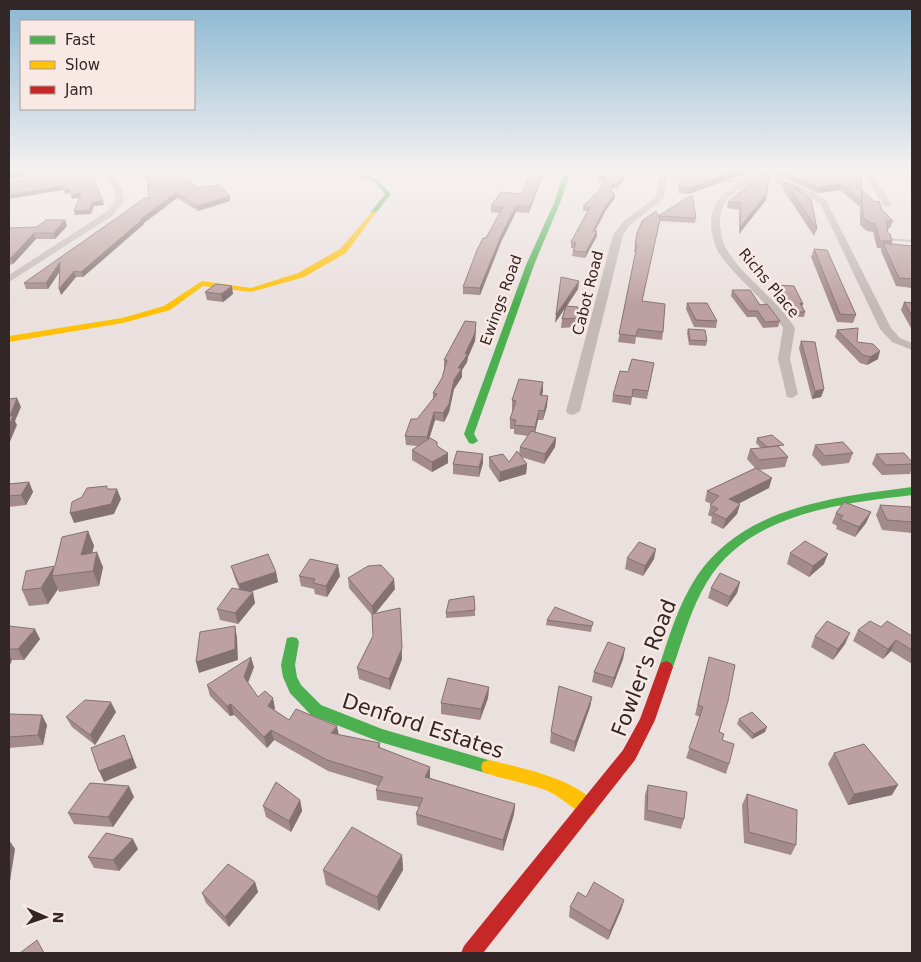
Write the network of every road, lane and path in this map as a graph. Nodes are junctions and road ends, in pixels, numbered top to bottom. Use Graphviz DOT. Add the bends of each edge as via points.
graph roads {
  1 [pos="109,215"];
  2 [pos="372,215"];
  3 [pos="552,215"];
  4 [pos="638,215"];
  5 [pos="716,215"];
  6 [pos="828,215"];
  7 [pos="912,235"];
  8 [pos="888,239"];
  9 [pos="9,279"];
  10 [pos="9,339"];
  11 [pos="912,347"];
  12 [pos="792,394"];
  13 [pos="573,410"];
  14 [pos="473,441"];
  15 [pos="912,491"];
  16 [pos="292,642"];
  17 [pos="588,808"];
  18 [pos="471,953"];
  1 -- 9 [label="street"];
  2 -- 10 [label="street" via="334,257 282,282 251,290 202,283 167,308 123,320"];
  3 -- 14 [label="street, Ewings Road" via="530,265 469,434"];
  4 -- 13 [label="street, Cabot Road" via="618,235"];
  5 -- 12 [label="street, Richs Place" via="715,224 722,250 788,328 784,359"];
  6 -- 11 [label="street" via="886,329 896,340"];
  7 -- 8 [label="lane"];
  15 -- 17 [label="street, Fowler's Road" via="842,500 805,509 760,528 722,554 703,578 686,609 642,733 622,766"];
  16 -- 17 [label="street, Denford Estates" via="288,664 290,677 295,689 316,710 380,734 558,787 574,795"];
  17 -- 18 [label="street, Fowler's Road"];
}
